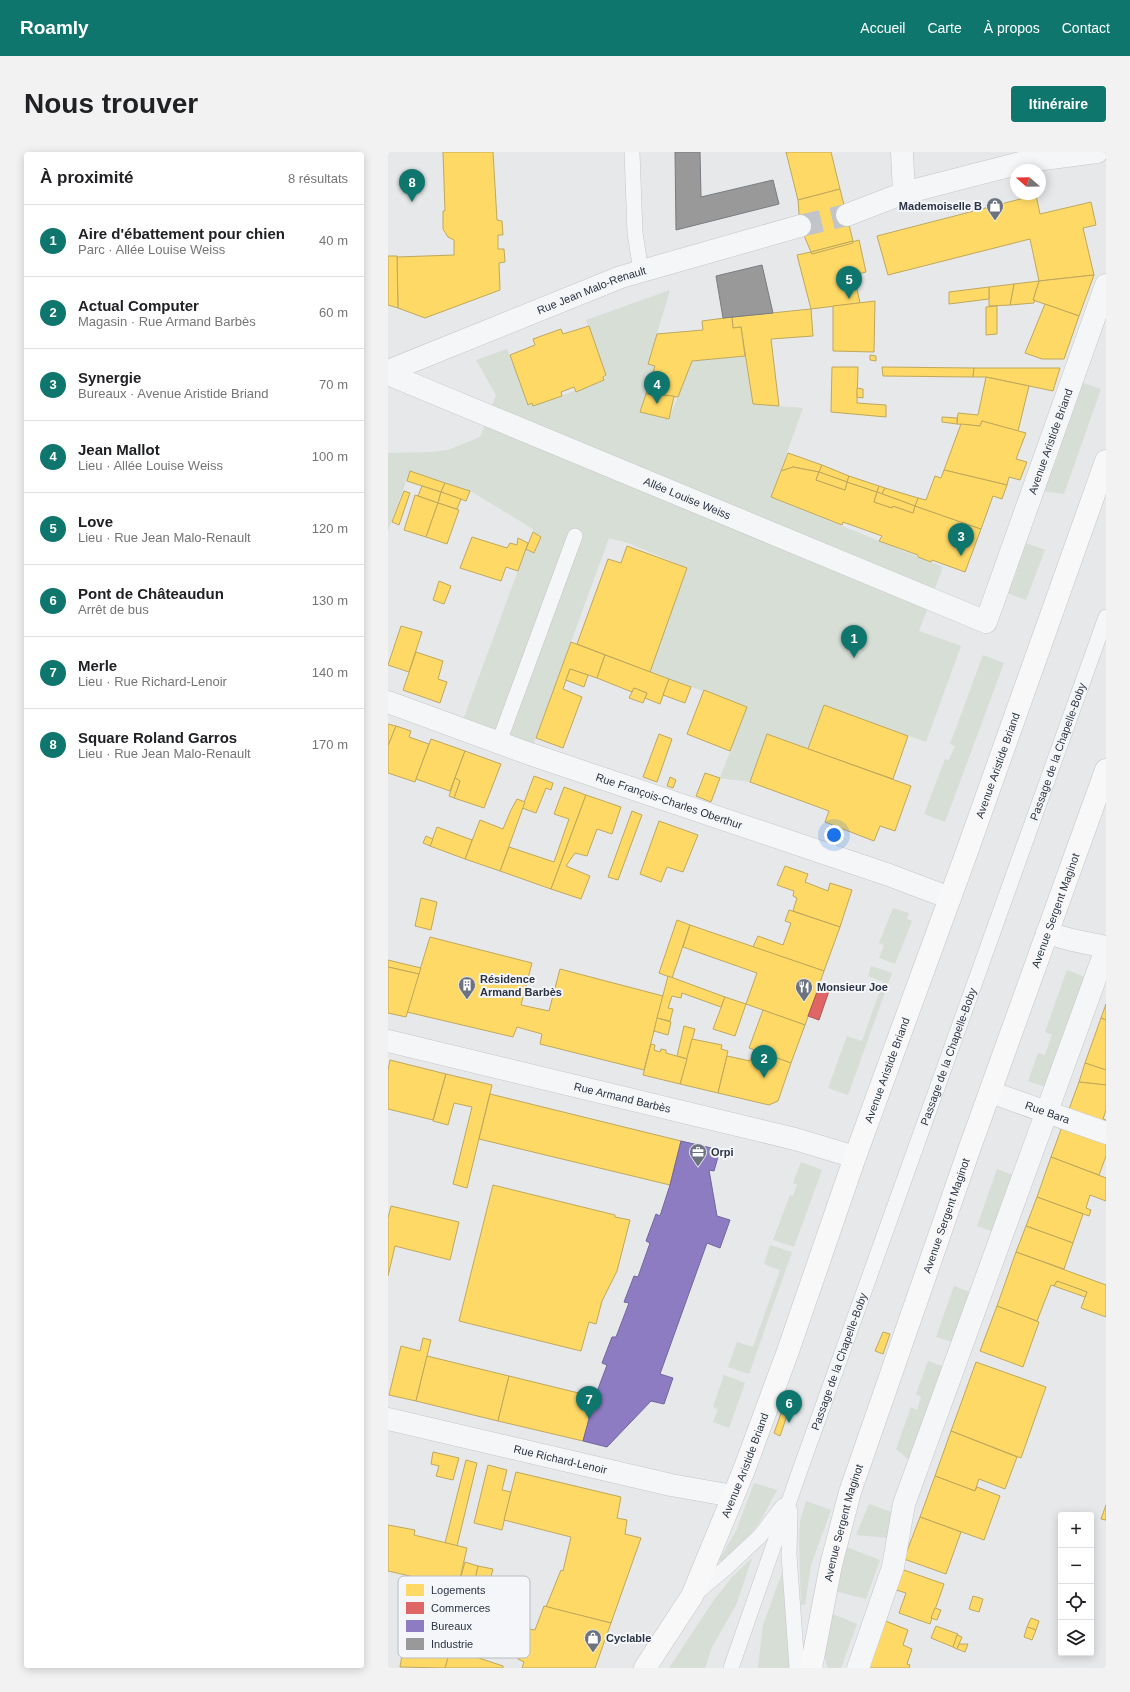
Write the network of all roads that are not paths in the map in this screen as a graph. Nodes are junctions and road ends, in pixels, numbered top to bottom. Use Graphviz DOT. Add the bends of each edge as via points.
graph roads {
  1 [pos="632,152"];
  2 [pos="902,152"];
  3 [pos="1097,152"];
  4 [pos="904,193"];
  5 [pos="847,215"];
  6 [pos="800,226"];
  7 [pos="641,272"];
  8 [pos="1106,285"];
  9 [pos="388,372"];
  10 [pos="1106,461"];
  11 [pos="575,536"];
  12 [pos="1106,617"];
  13 [pos="986,622"];
  14 [pos="388,702"];
  15 [pos="499,742"];
  16 [pos="1106,770"];
  17 [pos="950,898"];
  18 [pos="1047,933"];
  19 [pos="1106,948"];
  20 [pos="388,1041"];
  21 [pos="990,1092"];
  22 [pos="1047,1112"];
  23 [pos="1106,1132"];
  24 [pos="856,1157"];
  25 [pos="388,1419"];
  26 [pos="733,1496"];
  27 [pos="791,1496"];
  28 [pos="692,1596"];
  29 [pos="645,1668"];
  30 [pos="731,1668"];
  31 [pos="797,1668"];
  32 [pos="810,1668"];
  33 [pos="858,1668"];
  1 -- 7 [label="lane" via="635,233"];
  2 -- 4 [label="street"];
  3 -- 4 [label="street" via="1028,162"];
  4 -- 5 [label="street"];
  6 -- 7 [label="street, Rue Jean Malo-Renault"];
  7 -- 9 [label="street, Rue Jean Malo-Renault" via="621,277"];
  8 -- 13 [label="street, Avenue Aristide Briand"];
  9 -- 13 [label="street, Allée Louise Weiss"];
  10 -- 17 [label="main road, Avenue Aristide Briand"];
  11 -- 15 [label="lane"];
  12 -- 27 [label="lane, Passage de la Chapelle-Boby"];
  14 -- 15 [label="street, Rue François-Charles Oberthur"];
  15 -- 17 [label="street, Rue François-Charles Oberthur" via="890,875"];
  16 -- 18 [label="main road, Avenue Sergent Maginot"];
  17 -- 24 [label="main road, Avenue Aristide Briand"];
  18 -- 19 [label="street"];
  18 -- 21 [label="main road, Avenue Sergent Maginot"];
  19 -- 22 [label="street"];
  20 -- 24 [label="street, Rue Armand Barbès" via="796,1139"];
  21 -- 22 [label="street, Rue Bara"];
  21 -- 32 [label="main road, Avenue Sergent Maginot" via="850,1492 829,1573"];
  22 -- 23 [label="street, Rue Bara"];
  22 -- 33 [label="street" via="904,1504 894,1567"];
  24 -- 26 [label="main road, Avenue Aristide Briand" via="788,1351"];
  25 -- 26 [label="street, Rue Richard-Lenoir" via="671,1485"];
  26 -- 28 [label="main road, Avenue Aristide Briand"];
  27 -- 28 [label="lane, Passage de la Chapelle-Boby" via="760,1536"];
  27 -- 30 [label="lane, Passage de la Chapelle-Boby"];
  27 -- 31 [label="lane, Passage de la Chapelle-Boby" via="789,1555"];
  28 -- 29 [label="main road, Avenue Aristide Briand"];
}
